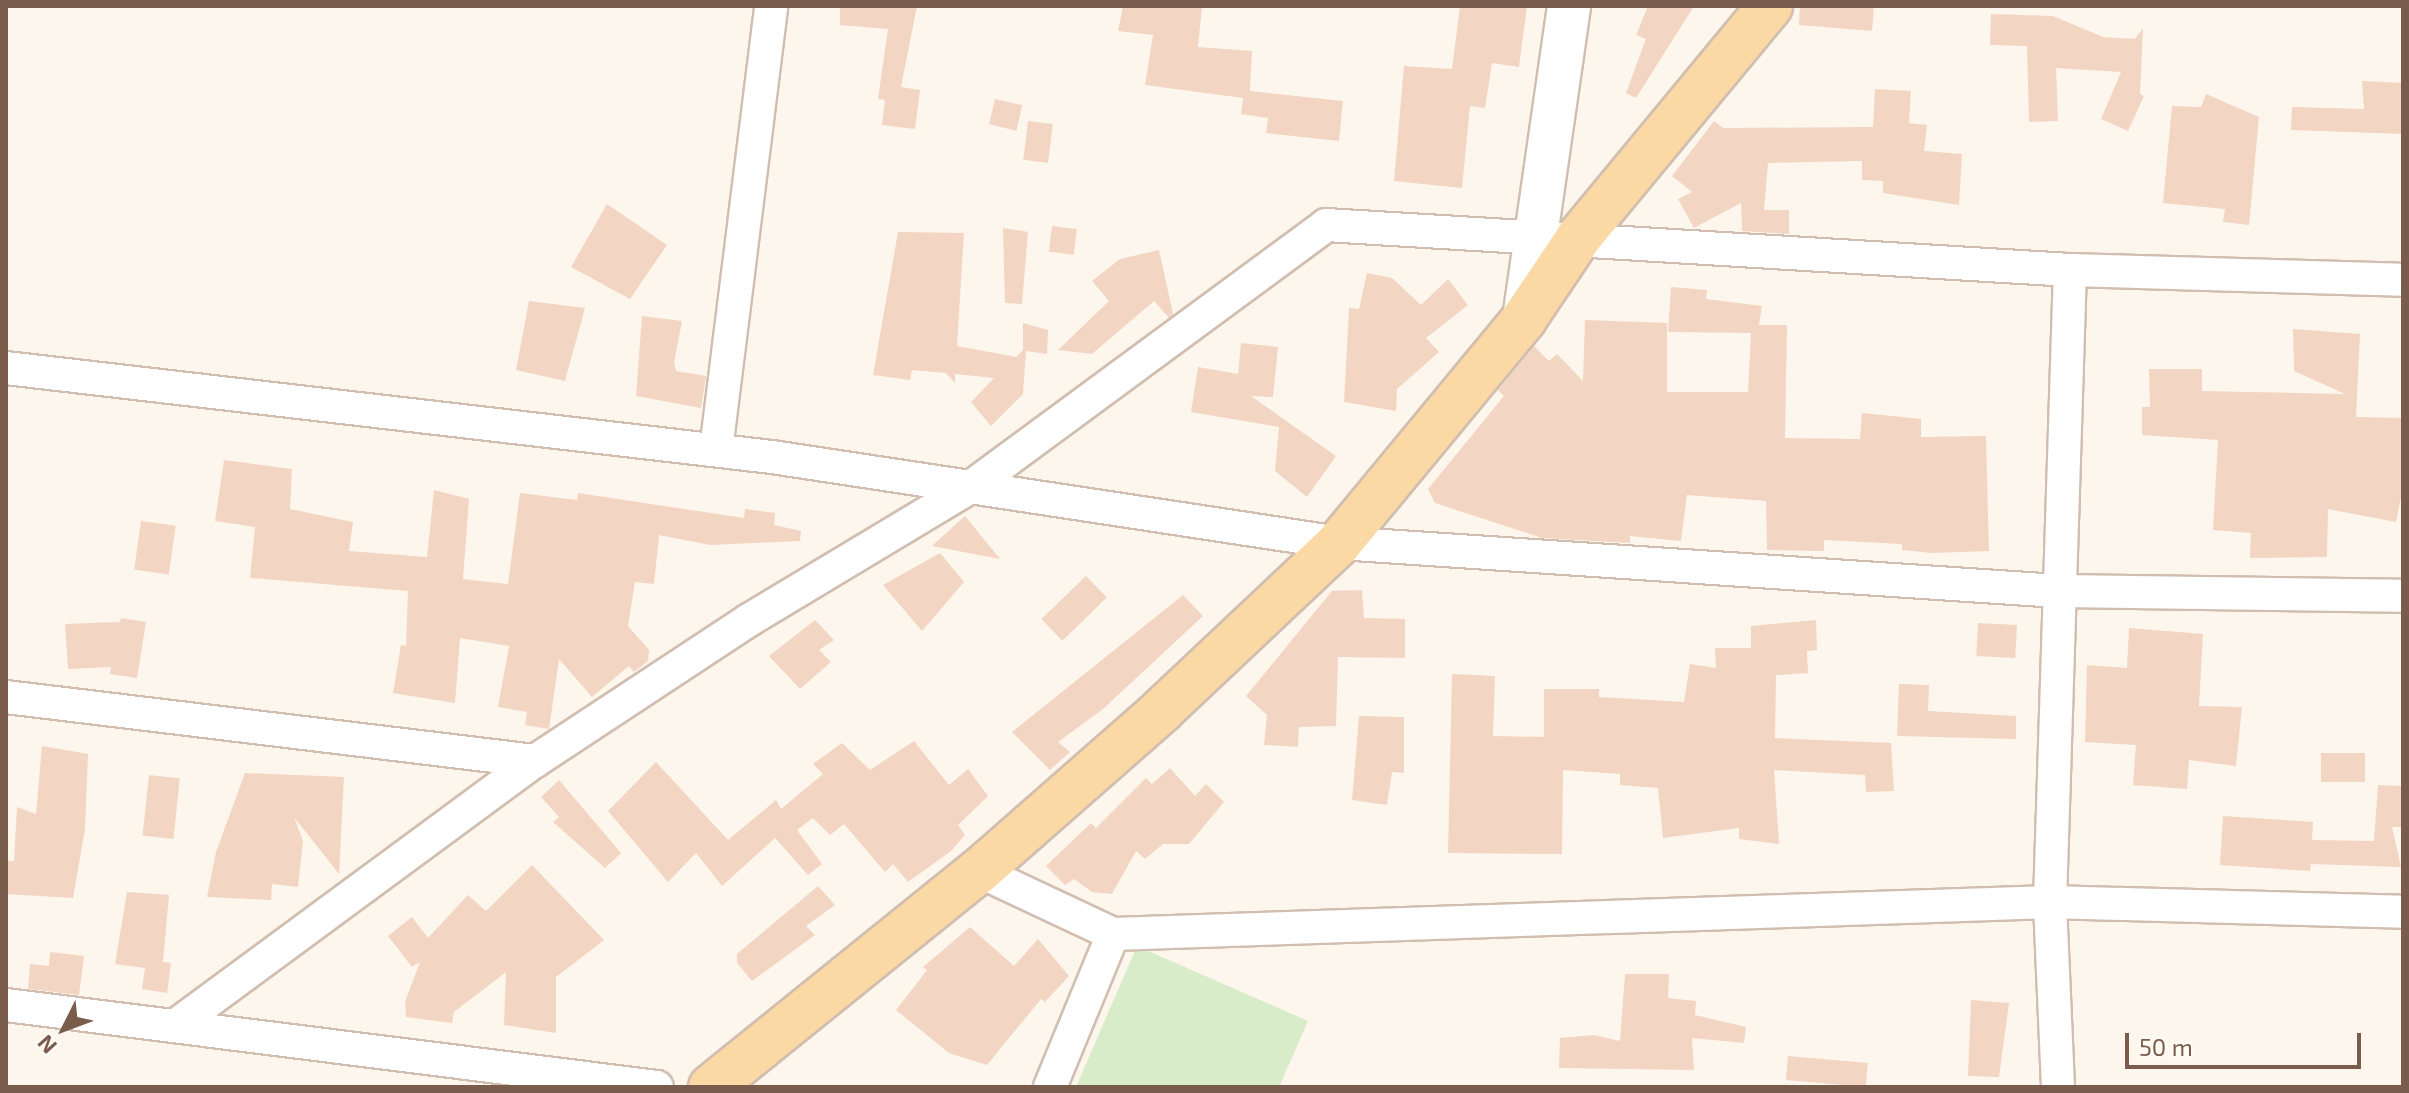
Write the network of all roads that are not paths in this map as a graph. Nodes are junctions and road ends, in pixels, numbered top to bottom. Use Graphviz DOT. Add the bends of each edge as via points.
graph roads {
  1 [pos="771,6"];
  2 [pos="1569,6"];
  3 [pos="1770,6"];
  4 [pos="1579,237"];
  5 [pos="1535,238"];
  6 [pos="2070,270"];
  7 [pos="2403,280"];
  8 [pos="1524,319"];
  9 [pos="6,368"];
  10 [pos="716,450"];
  11 [pos="975,484"];
  12 [pos="1339,543"];
  13 [pos="2057,591"];
  14 [pos="2403,596"];
  15 [pos="6,697"];
  16 [pos="535,761"];
  17 [pos="979,871"];
  18 [pos="2050,902"];
  19 [pos="2403,912"];
  20 [pos="1113,934"];
  21 [pos="6,1005"];
  22 [pos="175,1026"];
  23 [pos="618,1084"];
  24 [pos="657,1087"];
  25 [pos="711,1087"];
  26 [pos="1050,1087"];
  27 [pos="2058,1087"];
  1 -- 10 [label="street"];
  2 -- 5 [label="street"];
  3 -- 4 [label="main road"];
  4 -- 5 [label="street"];
  4 -- 6 [label="street"];
  4 -- 8 [label="main road"];
  5 -- 8 [label="street"];
  5 -- 11 [label="street" via="1326,225"];
  6 -- 7 [label="street"];
  6 -- 13 [label="street"];
  8 -- 12 [label="main road"];
  9 -- 10 [label="street"];
  10 -- 11 [label="street"];
  11 -- 12 [label="street"];
  11 -- 16 [label="street" via="749,620"];
  12 -- 13 [label="street"];
  12 -- 17 [label="main road" via="1162,710"];
  13 -- 14 [label="street"];
  13 -- 18 [label="street"];
  15 -- 16 [label="street"];
  16 -- 22 [label="street"];
  17 -- 20 [label="street"];
  17 -- 25 [label="main road"];
  18 -- 19 [label="street"];
  18 -- 20 [label="street"];
  18 -- 27 [label="street"];
  20 -- 26 [label="street"];
  21 -- 22 [label="street"];
  22 -- 23 [label="street"];
  23 -- 24 [label="street"];
}
